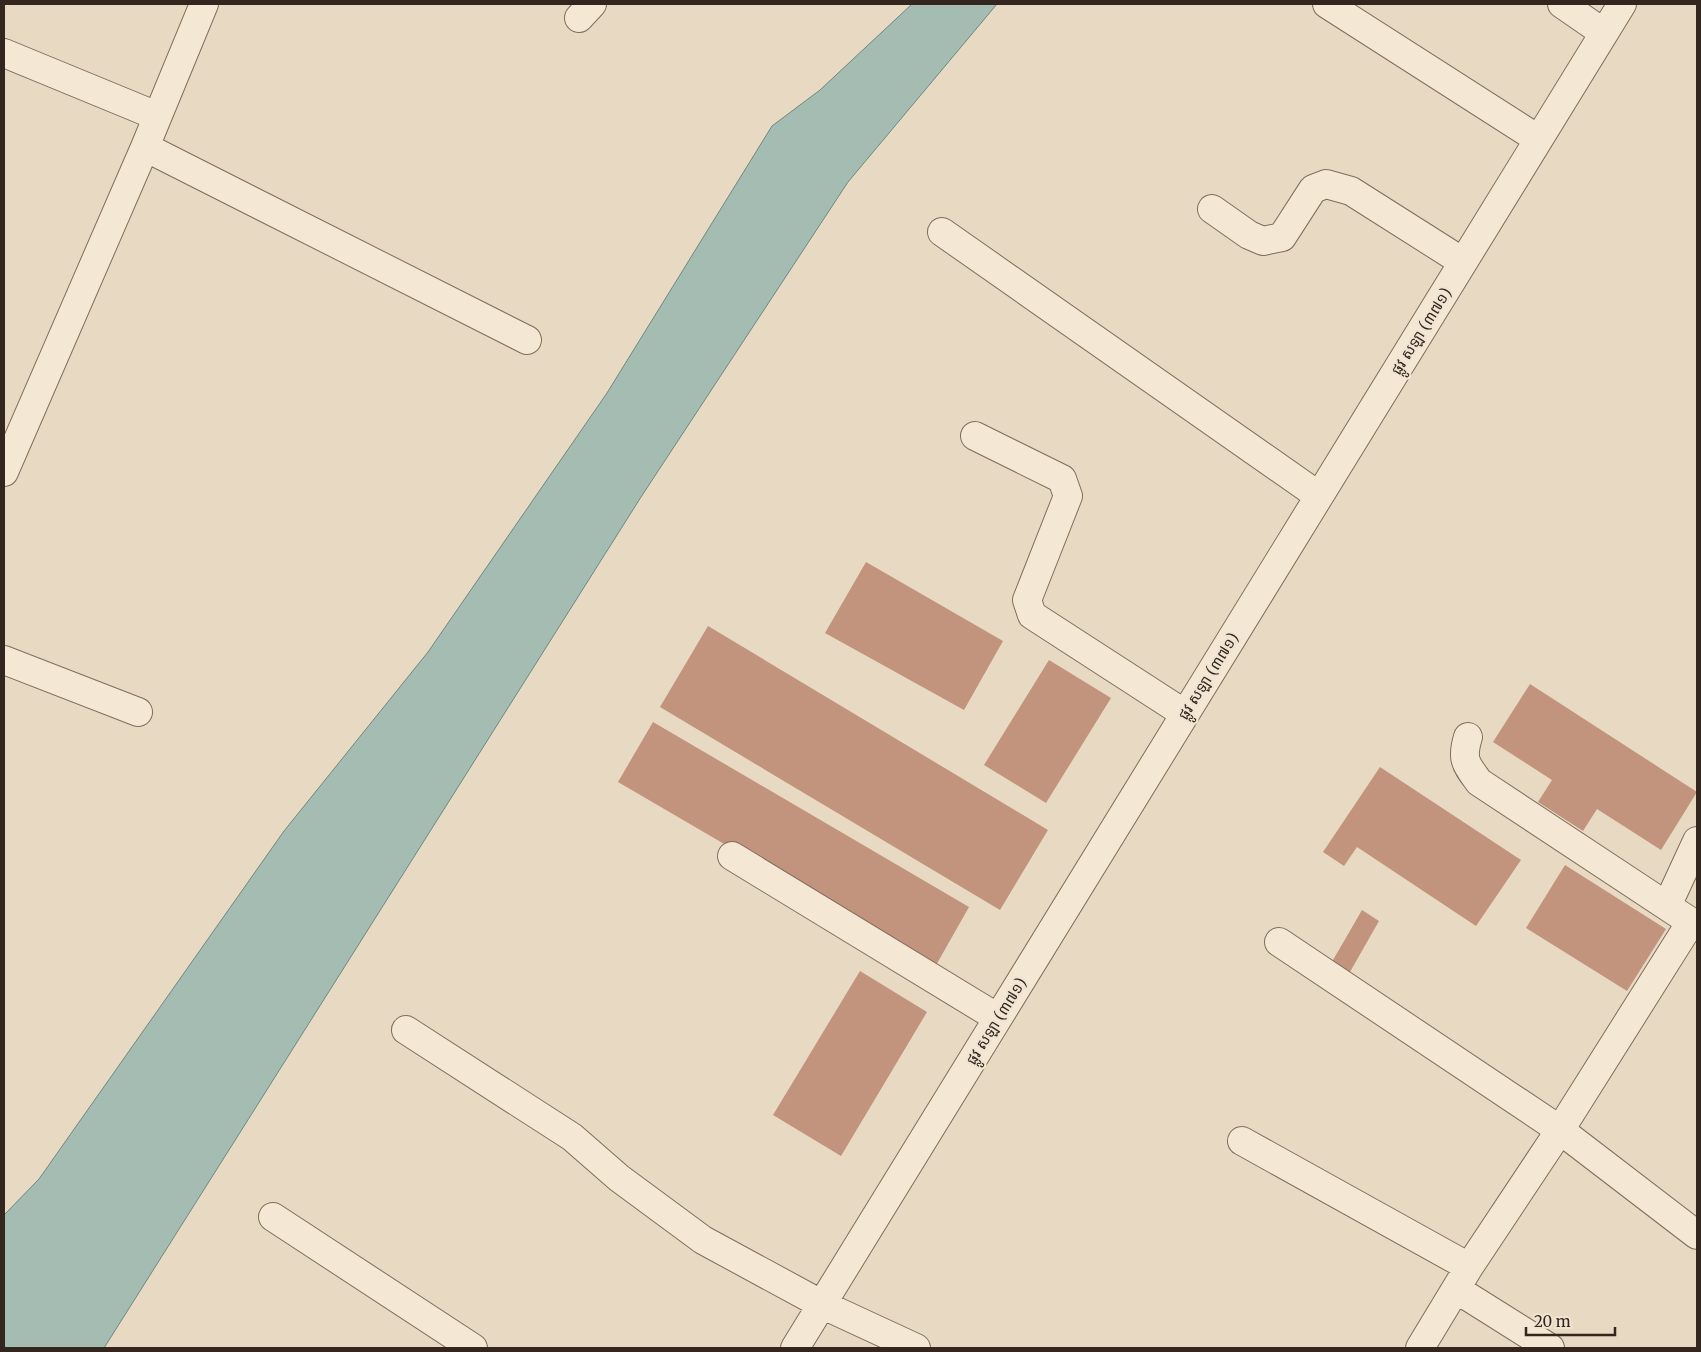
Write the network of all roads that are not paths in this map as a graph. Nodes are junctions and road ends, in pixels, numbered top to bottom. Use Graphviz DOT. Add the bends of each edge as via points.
graph roads {
  1 [pos="204,4"];
  2 [pos="1327,4"];
  3 [pos="1562,4"];
  4 [pos="1622,4"];
  5 [pos="1604,33"];
  6 [pos="4,53"];
  7 [pos="157,116"];
  8 [pos="1538,139"];
  9 [pos="146,147"];
  10 [pos="1212,209"];
  11 [pos="942,232"];
  12 [pos="1463,262"];
  13 [pos="527,340"];
  14 [pos="14,418"];
  15 [pos="975,436"];
  16 [pos="4,472"];
  17 [pos="1319,496"];
  18 [pos="4,660"];
  19 [pos="138,712"];
  20 [pos="1185,714"];
  21 [pos="1468,737"];
  22 [pos="1697,841"];
  23 [pos="732,856"];
  24 [pos="1668,906"];
  25 [pos="1694,924"];
  26 [pos="1279,942"];
  27 [pos="998,1018"];
  28 [pos="406,1030"];
  29 [pos="1560,1130"];
  30 [pos="1242,1141"];
  31 [pos="273,1217"];
  32 [pos="1697,1235"];
  33 [pos="1462,1278"];
  34 [pos="821,1304"];
  35 [pos="473,1348"];
  36 [pos="795,1348"];
  37 [pos="916,1348"];
  38 [pos="1420,1348"];
  39 [pos="1550,1348"];
  1 -- 7 [label="street"];
  2 -- 8 [label="street"];
  3 -- 5 [label="street"];
  4 -- 5 [label="street, ផ្លូវ សឡា (៣៧១)"];
  5 -- 8 [label="street, ផ្លូវ សឡា (៣៧១)"];
  6 -- 7 [label="street"];
  7 -- 9 [label="street"];
  8 -- 12 [label="street, ផ្លូវ សឡា (៣៧១)"];
  9 -- 13 [label="street"];
  9 -- 14 [label="street"];
  10 -- 12 [label="street" via="1263,241 1282,237 1313,189 1326,184 1351,192"];
  11 -- 17 [label="street"];
  12 -- 17 [label="street, ផ្លូវ សឡា (៣៧១)"];
  14 -- 16 [label="street"];
  15 -- 20 [label="street" via="1062,479 1068,496 1027,600 1032,615"];
  17 -- 20 [label="street, ផ្លូវ សឡា (៣៧១)"];
  18 -- 19 [label="street"];
  20 -- 27 [label="street, ផ្លូវ សឡា (៣៧១)"];
  21 -- 24 [label="street" via="1465,762 1478,782"];
  22 -- 24 [label="street"];
  23 -- 27 [label="street"];
  24 -- 25 [label="street"];
  25 -- 29 [label="street"];
  26 -- 29 [label="street"];
  27 -- 34 [label="street, ផ្លូវ សឡា (៣៧១)"];
  28 -- 34 [label="street" via="572,1137 619,1178 703,1240"];
  29 -- 32 [label="street"];
  29 -- 33 [label="street"];
  30 -- 33 [label="street"];
  31 -- 35 [label="street"];
  33 -- 38 [label="street"];
  33 -- 39 [label="street"];
  34 -- 36 [label="street, ផ្លូវ សឡា (៣៧១)"];
  34 -- 37 [label="street"];
}
